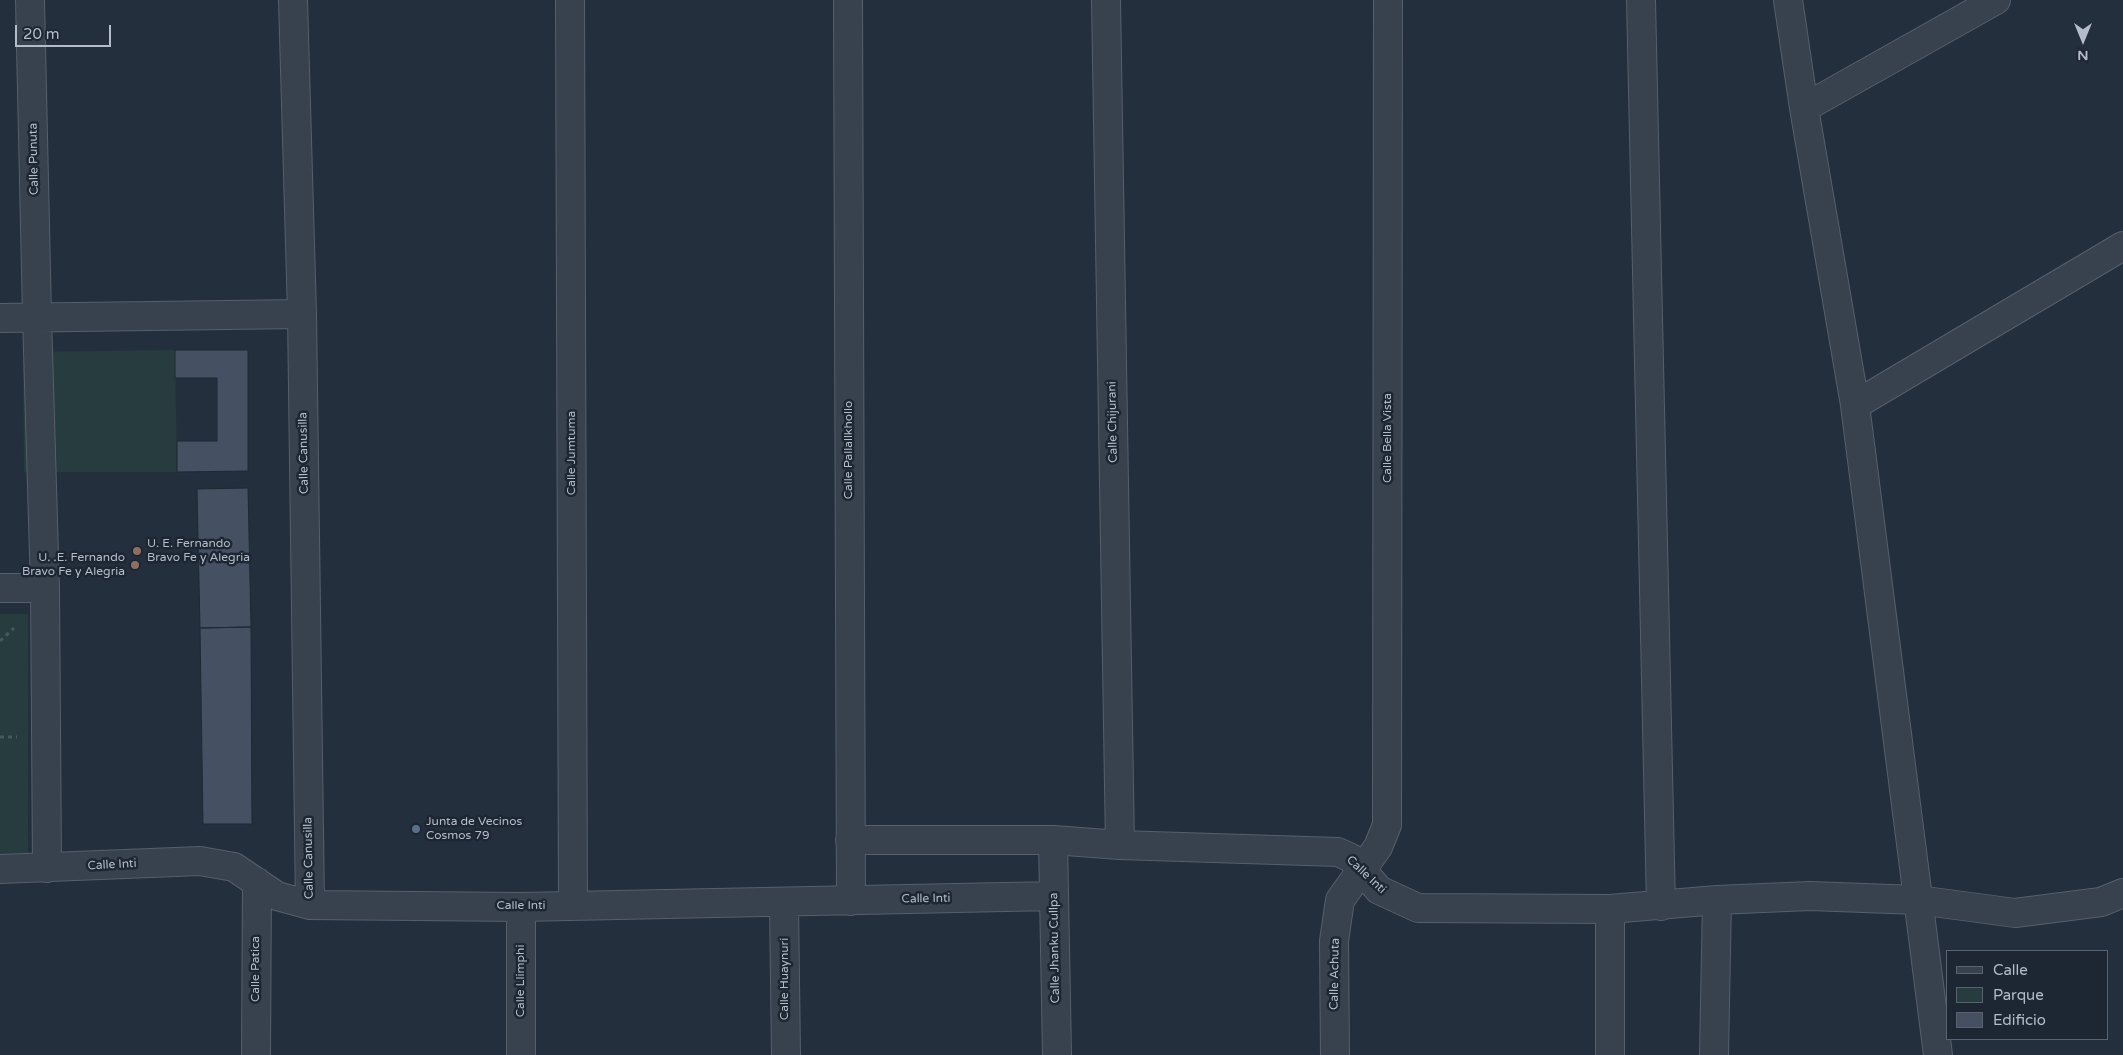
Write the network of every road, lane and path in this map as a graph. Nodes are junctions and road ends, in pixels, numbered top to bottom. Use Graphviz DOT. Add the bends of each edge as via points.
graph roads {
  1 [pos="30,0"];
  2 [pos="293,0"];
  3 [pos="570,0"];
  4 [pos="848,0"];
  5 [pos="1106,0"];
  6 [pos="1388,0"];
  7 [pos="1641,0"];
  8 [pos="1788,0"];
  9 [pos="1996,0"];
  10 [pos="1804,108"];
  11 [pos="2123,246"];
  12 [pos="302,314"];
  13 [pos="37,317"];
  14 [pos="0,318"];
  15 [pos="1854,405"];
  16 [pos="0,588"];
  17 [pos="46,588"];
  18 [pos="22,622"];
  19 [pos="0,641"];
  20 [pos="0,737"];
  21 [pos="22,737"];
  22 [pos="850,840"];
  23 [pos="1053,840"];
  24 [pos="1120,845"];
  25 [pos="46,868"];
  26 [pos="0,869"];
  27 [pos="1362,869"];
  28 [pos="257,882"];
  29 [pos="2123,893"];
  30 [pos="1054,896"];
  31 [pos="1717,900"];
  32 [pos="1918,900"];
  33 [pos="851,901"];
  34 [pos="784,902"];
  35 [pos="310,905"];
  36 [pos="573,906"];
  37 [pos="1661,906"];
  38 [pos="521,907"];
  39 [pos="1610,909"];
  40 [pos="256,1055"];
  41 [pos="521,1055"];
  42 [pos="786,1055"];
  43 [pos="1057,1055"];
  44 [pos="1335,1055"];
  45 [pos="1610,1055"];
  46 [pos="1714,1055"];
  47 [pos="1938,1055"];
  1 -- 13 [label="street, Calle Punuta"];
  2 -- 12 [label="street, Calle Canusilla"];
  3 -- 36 [label="street, Calle Jumtuma"];
  4 -- 22 [label="street, Calle Pallallkhollo"];
  5 -- 24 [label="street, Calle Chijurani"];
  6 -- 27 [label="street, Calle Bella Vista" via="1387,826 1378,847"];
  7 -- 37 [label="street"];
  8 -- 10 [label="street"];
  9 -- 10 [label="street"];
  10 -- 15 [label="street"];
  11 -- 15 [label="street"];
  12 -- 13 [label="street"];
  12 -- 35 [label="street, Calle Canusilla"];
  13 -- 14 [label="street"];
  13 -- 17 [label="street, Calle Punuta"];
  15 -- 32 [label="street"];
  16 -- 17 [label="street"];
  17 -- 25 [label="street, Calle Punuta"];
  18 -- 19 [label="path"];
  20 -- 21 [label="path"];
  22 -- 23 [label="street, Calle Inti"];
  22 -- 33 [label="street, Calle Pallallkhollo"];
  23 -- 24 [label="street, Calle Inti"];
  23 -- 30 [label="street, Calle Jhanku Cullpa"];
  24 -- 27 [label="street, Calle Inti" via="1338,852 1351,858"];
  25 -- 26 [label="street, Calle Inti"];
  25 -- 28 [label="street, Calle Inti" via="200,861 234,867"];
  27 -- 39 [label="street, Calle Inti" via="1379,890 1418,908"];
  27 -- 44 [label="street, Calle Achuta" via="1340,900 1334,941"];
  28 -- 35 [label="street, Calle Inti" via="277,896"];
  28 -- 40 [label="street, Calle Patica"];
  29 -- 32 [label="street, Calle Inti" via="2101,902 2015,913"];
  30 -- 33 [label="street, Calle Inti"];
  30 -- 43 [label="street, Calle Jhanku Cullpa"];
  31 -- 32 [label="street, Calle Inti" via="1810,896"];
  31 -- 37 [label="street, Calle Inti"];
  31 -- 46 [label="street"];
  32 -- 47 [label="street"];
  33 -- 34 [label="street, Calle Inti"];
  34 -- 36 [label="street, Calle Inti"];
  34 -- 42 [label="street, Calle Huaynuri"];
  35 -- 38 [label="street, Calle Inti"];
  36 -- 38 [label="street, Calle Inti"];
  37 -- 39 [label="street, Calle Inti"];
  38 -- 41 [label="street, Calle Llimphi"];
  39 -- 45 [label="street"];
}
